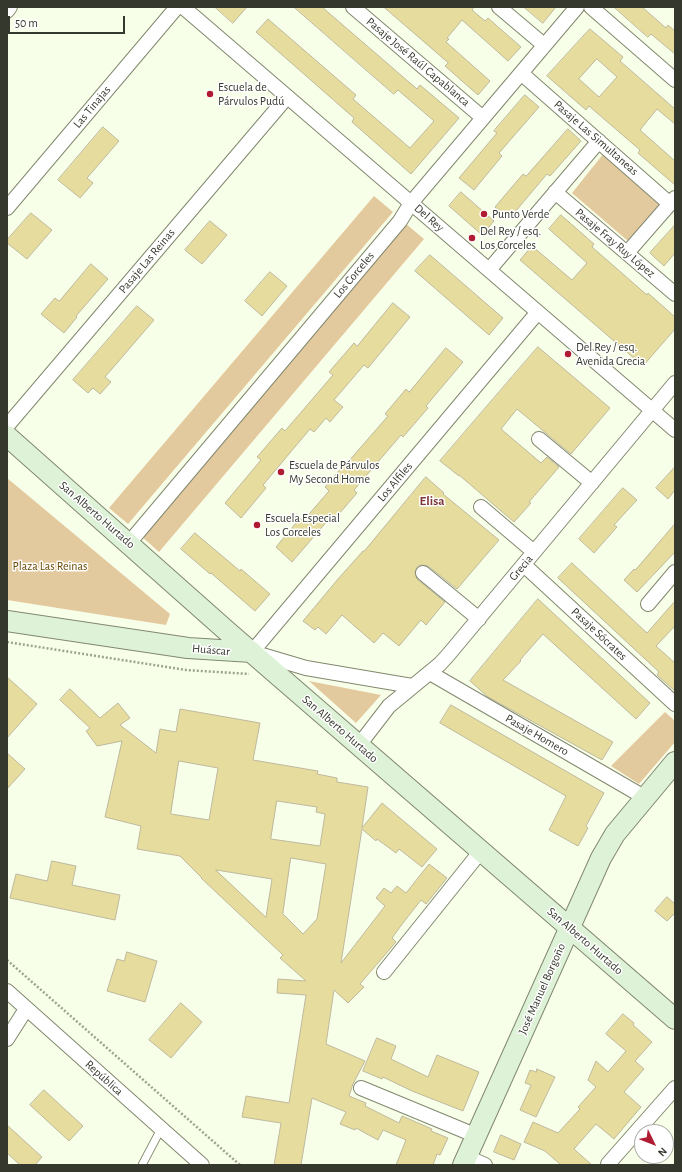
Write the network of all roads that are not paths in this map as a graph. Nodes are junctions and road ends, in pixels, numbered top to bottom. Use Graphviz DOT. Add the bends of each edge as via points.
graph roads {
  1 [pos="10,7"];
  2 [pos="177,7"];
  3 [pos="183,7"];
  4 [pos="353,7"];
  5 [pos="499,7"];
  6 [pos="577,7"];
  7 [pos="591,7"];
  8 [pos="7,11"];
  9 [pos="544,45"];
  10 [pos="521,73"];
  11 [pos="675,80"];
  12 [pos="287,97"];
  13 [pos="484,118"];
  14 [pos="599,141"];
  15 [pos="555,192"];
  16 [pos="673,201"];
  17 [pos="411,203"];
  18 [pos="7,208"];
  19 [pos="627,253"];
  20 [pos="489,270"];
  21 [pos="675,294"];
  22 [pos="538,312"];
  23 [pos="675,383"];
  24 [pos="652,410"];
  25 [pos="7,426"];
  26 [pos="675,430"];
  27 [pos="7,436"];
  28 [pos="539,438"];
  29 [pos="592,483"];
  30 [pos="481,507"];
  31 [pos="129,543"];
  32 [pos="534,552"];
  33 [pos="524,565"];
  34 [pos="675,572"];
  35 [pos="423,573"];
  36 [pos="648,604"];
  37 [pos="479,619"];
  38 [pos="7,621"];
  39 [pos="252,652"];
  40 [pos="430,673"];
  41 [pos="412,686"];
  42 [pos="675,704"];
  43 [pos="359,745"];
  44 [pos="673,769"];
  45 [pos="644,797"];
  46 [pos="481,851"];
  47 [pos="570,928"];
  48 [pos="384,972"];
  49 [pos="7,991"];
  50 [pos="26,1009"];
  51 [pos="675,1019"];
  52 [pos="7,1039"];
  53 [pos="361,1088"];
  54 [pos="675,1088"];
  55 [pos="161,1129"];
  56 [pos="477,1136"];
  57 [pos="472,1162"];
  58 [pos="608,1164"];
  59 [pos="142,1165"];
  60 [pos="202,1165"];
  1 -- 8 [label="street"];
  2 -- 18 [label="street, Las Tinajas"];
  3 -- 12 [label="street, Del Rey"];
  4 -- 13 [label="street, Pasaje José Raúl Capablanca"];
  5 -- 9 [label="street"];
  6 -- 9 [label="street, Los Corceles"];
  7 -- 11 [label="street"];
  9 -- 10 [label="street, Los Corceles"];
  10 -- 13 [label="street, Los Corceles"];
  10 -- 14 [label="street, Pasaje Las Simultaneas"];
  12 -- 17 [label="street, Del Rey"];
  12 -- 25 [label="street, Pasaje Las Reinas"];
  13 -- 17 [label="street, Los Corceles"];
  14 -- 15 [label="street"];
  14 -- 16 [label="street, Pasaje Las Simultaneas"];
  15 -- 19 [label="street, Pasaje Fray Ruy López"];
  15 -- 20 [label="street"];
  16 -- 19 [label="street"];
  17 -- 20 [label="street, Del Rey"];
  17 -- 31 [label="street, Los Corceles" via="400,221"];
  19 -- 21 [label="street, Pasaje Fray Ruy López"];
  20 -- 22 [label="street, Del Rey"];
  22 -- 24 [label="street, Del Rey"];
  22 -- 39 [label="street, Los Alfiles"];
  23 -- 24 [label="street, Grecia"];
  24 -- 26 [label="street, Del Rey"];
  24 -- 29 [label="street, Grecia"];
  27 -- 31 [label="main road, San Alberto Hurtado"];
  28 -- 29 [label="street"];
  29 -- 32 [label="street, Grecia"];
  30 -- 32 [label="street"];
  31 -- 39 [label="main road, San Alberto Hurtado"];
  32 -- 33 [label="street, Grecia"];
  33 -- 37 [label="street, Grecia"];
  33 -- 42 [label="street, Pasaje Sócrates"];
  34 -- 36 [label="street"];
  35 -- 37 [label="street"];
  37 -- 40 [label="street, Grecia"];
  38 -- 39 [label="main road, Huáscar" via="188,648"];
  39 -- 41 [label="street, Huáscar" via="306,668"];
  39 -- 43 [label="main road, San Alberto Hurtado"];
  40 -- 41 [label="street, Grecia"];
  40 -- 45 [label="street, Pasaje Homero"];
  41 -- 43 [label="street, Grecia" via="384,711"];
  43 -- 46 [label="main road, San Alberto Hurtado"];
  44 -- 45 [label="main road, José Manuel Borgoño"];
  45 -- 47 [label="main road, José Manuel Borgoño" via="611,840"];
  46 -- 47 [label="main road, San Alberto Hurtado"];
  46 -- 48 [label="street"];
  47 -- 51 [label="main road, San Alberto Hurtado"];
  47 -- 56 [label="main road, José Manuel Borgoño"];
  49 -- 50 [label="street, República"];
  50 -- 52 [label="street"];
  50 -- 55 [label="street, República"];
  53 -- 56 [label="street"];
  54 -- 58 [label="street"];
  55 -- 59 [label="lane"];
  55 -- 60 [label="street, República"];
  56 -- 57 [label="main road, José Manuel Borgoño"];
}
